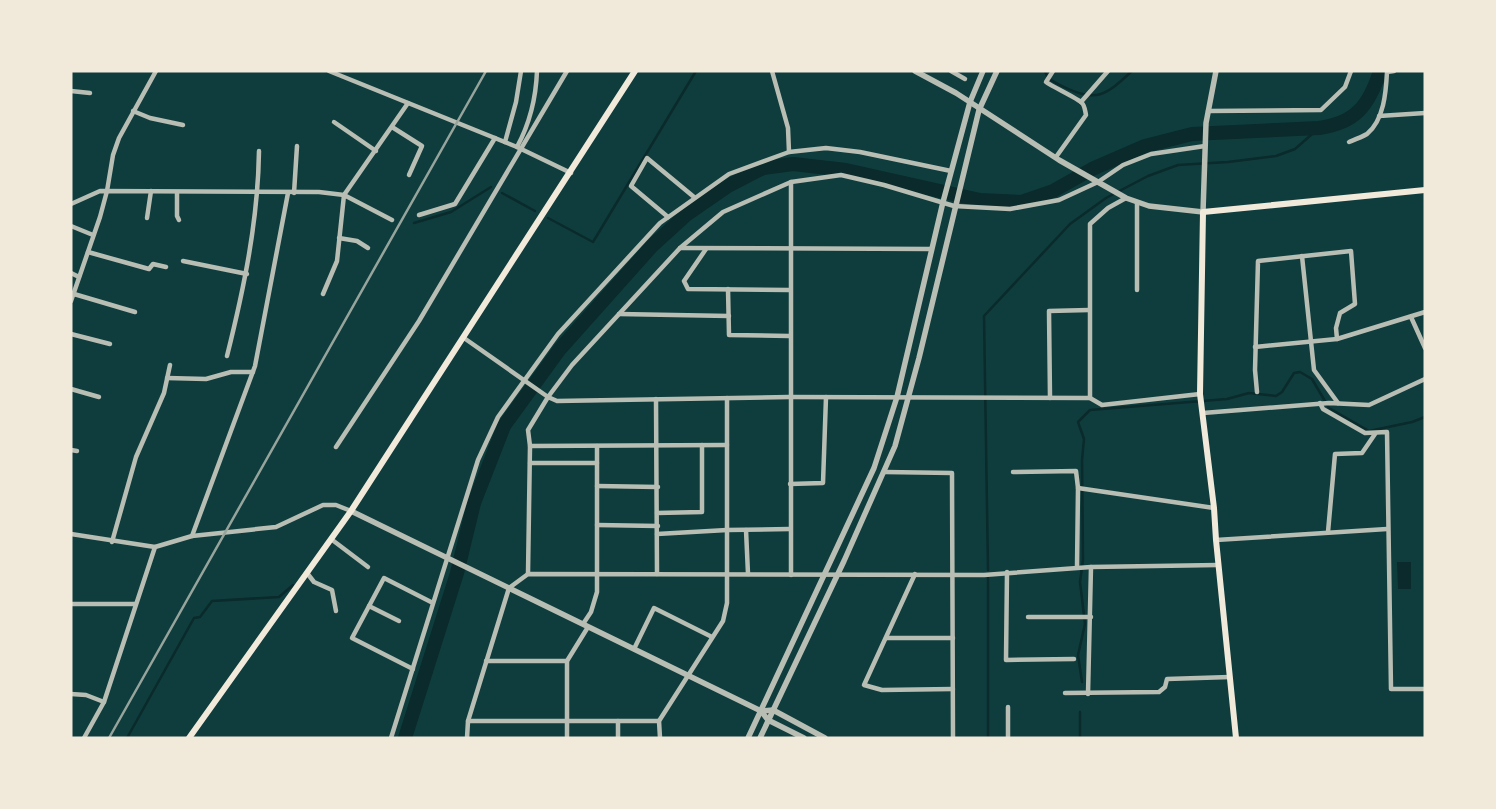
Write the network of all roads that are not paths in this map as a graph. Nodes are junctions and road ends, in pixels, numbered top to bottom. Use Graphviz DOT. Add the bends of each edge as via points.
graph roads {
  1 [pos="156,71"];
  2 [pos="330,71"];
  3 [pos="521,71"];
  4 [pos="538,71"];
  5 [pos="567,71"];
  6 [pos="635,71"];
  7 [pos="772,71"];
  8 [pos="915,71"];
  9 [pos="952,71"];
  10 [pos="983,71"];
  11 [pos="997,71"];
  12 [pos="1108,71"];
  13 [pos="1216,71"];
  14 [pos="1351,71"];
  15 [pos="1394,71"];
  16 [pos="1052,73"];
  17 [pos="965,79"];
  18 [pos="71,90"];
  19 [pos="90,93"];
  20 [pos="1084,97"];
  21 [pos="408,102"];
  22 [pos="970,102"];
  23 [pos="979,110"];
  24 [pos="133,111"];
  25 [pos="1208,111"];
  26 [pos="1425,113"];
  27 [pos="1379,116"];
  28 [pos="334,122"];
  29 [pos="183,125"];
  30 [pos="392,127"];
  31 [pos="495,138"];
  32 [pos="504,142"];
  33 [pos="1349,142"];
  34 [pos="1205,145"];
  35 [pos="297,146"];
  36 [pos="519,147"];
  37 [pos="259,151"];
  38 [pos="376,151"];
  39 [pos="789,152"];
  40 [pos="1056,157"];
  41 [pos="571,173"];
  42 [pos="950,173"];
  43 [pos="408,174"];
  44 [pos="1096,180"];
  45 [pos="791,182"];
  46 [pos="1425,190"];
  47 [pos="107,191"];
  48 [pos="151,191"];
  49 [pos="258,192"];
  50 [pos="177,193"];
  51 [pos="288,193"];
  52 [pos="294,193"];
  53 [pos="344,195"];
  54 [pos="694,197"];
  55 [pos="1126,198"];
  56 [pos="943,201"];
  57 [pos="1137,203"];
  58 [pos="71,204"];
  59 [pos="955,204"];
  60 [pos="1203,212"];
  61 [pos="419,215"];
  62 [pos="668,217"];
  63 [pos="147,218"];
  64 [pos="179,220"];
  65 [pos="392,220"];
  66 [pos="71,226"];
  67 [pos="93,235"];
  68 [pos="339,238"];
  69 [pos="368,248"];
  70 [pos="680,248"];
  71 [pos="706,249"];
  72 [pos="789,249"];
  73 [pos="931,250"];
  74 [pos="88,252"];
  75 [pos="1302,256"];
  76 [pos="183,261"];
  77 [pos="166,267"];
  78 [pos="71,273"];
  79 [pos="247,274"];
  80 [pos="79,277"];
  81 [pos="728,289"];
  82 [pos="789,290"];
  83 [pos="1138,290"];
  84 [pos="74,294"];
  85 [pos="324,294"];
  86 [pos="71,301"];
  87 [pos="1089,310"];
  88 [pos="135,312"];
  89 [pos="1425,312"];
  90 [pos="619,314"];
  91 [pos="729,316"];
  92 [pos="1411,317"];
  93 [pos="71,334"];
  94 [pos="789,336"];
  95 [pos="464,338"];
  96 [pos="1337,339"];
  97 [pos="1310,341"];
  98 [pos="110,344"];
  99 [pos="1255,347"];
  100 [pos="1425,348"];
  101 [pos="227,356"];
  102 [pos="170,365"];
  103 [pos="253,372"];
  104 [pos="167,378"];
  105 [pos="1425,378"];
  106 [pos="525,382"];
  107 [pos="71,389"];
  108 [pos="1257,392"];
  109 [pos="546,396"];
  110 [pos="99,397"];
  111 [pos="789,397"];
  112 [pos="826,397"];
  113 [pos="897,397"];
  114 [pos="727,398"];
  115 [pos="908,398"];
  116 [pos="1050,398"];
  117 [pos="1090,398"];
  118 [pos="1201,398"];
  119 [pos="656,399"];
  120 [pos="1324,403"];
  121 [pos="1338,403"];
  122 [pos="1202,414"];
  123 [pos="1376,434"];
  124 [pos="727,445"];
  125 [pos="530,446"];
  126 [pos="597,446"];
  127 [pos="658,446"];
  128 [pos="702,446"];
  129 [pos="336,447"];
  130 [pos="530,463"];
  131 [pos="597,463"];
  132 [pos="885,472"];
  133 [pos="1013,472"];
  134 [pos="790,484"];
  135 [pos="597,486"];
  136 [pos="658,487"];
  137 [pos="1078,488"];
  138 [pos="1214,508"];
  139 [pos="351,511"];
  140 [pos="657,513"];
  141 [pos="597,526"];
  142 [pos="658,526"];
  143 [pos="790,529"];
  144 [pos="1387,529"];
  145 [pos="727,530"];
  146 [pos="746,530"];
  147 [pos="1328,532"];
  148 [pos="71,534"];
  149 [pos="657,534"];
  150 [pos="192,536"];
  151 [pos="331,539"];
  152 [pos="1216,540"];
  153 [pos="112,542"];
  154 [pos="155,547"];
  155 [pos="448,558"];
  156 [pos="1218,565"];
  157 [pos="368,566"];
  158 [pos="1083,567"];
  159 [pos="1007,572"];
  160 [pos="307,573"];
  161 [pos="598,573"];
  162 [pos="728,573"];
  163 [pos="528,574"];
  164 [pos="656,574"];
  165 [pos="748,574"];
  166 [pos="837,574"];
  167 [pos="914,574"];
  168 [pos="952,574"];
  169 [pos="791,575"];
  170 [pos="824,575"];
  171 [pos="509,588"];
  172 [pos="432,602"];
  173 [pos="71,604"];
  174 [pos="135,604"];
  175 [pos="369,606"];
  176 [pos="336,611"];
  177 [pos="1028,617"];
  178 [pos="1091,617"];
  179 [pos="399,621"];
  180 [pos="585,626"];
  181 [pos="712,637"];
  182 [pos="886,638"];
  183 [pos="953,638"];
  184 [pos="634,649"];
  185 [pos="1074,659"];
  186 [pos="486,661"];
  187 [pos="567,661"];
  188 [pos="413,669"];
  189 [pos="688,676"];
  190 [pos="1230,677"];
  191 [pos="953,688"];
  192 [pos="1425,689"];
  193 [pos="1065,693"];
  194 [pos="71,694"];
  195 [pos="1088,694"];
  196 [pos="104,702"];
  197 [pos="1008,706"];
  198 [pos="773,710"];
  199 [pos="761,711"];
  200 [pos="768,720"];
  201 [pos="468,721"];
  202 [pos="618,721"];
  203 [pos="567,722"];
  204 [pos="660,722"];
  205 [pos="84,738"];
  206 [pos="189,738"];
  207 [pos="391,738"];
  208 [pos="467,738"];
  209 [pos="567,738"];
  210 [pos="618,738"];
  211 [pos="660,738"];
  212 [pos="748,738"];
  213 [pos="760,738"];
  214 [pos="804,738"];
  215 [pos="825,738"];
  216 [pos="953,738"];
  217 [pos="1008,738"];
  218 [pos="1236,738"];
  1 -- 24 [label="street"];
  2 -- 21 [label="street"];
  3 -- 32 [label="street"];
  4 -- 36 [label="street" via="527,129"];
  5 -- 36 [label="street"];
  6 -- 41 [label="main road"];
  7 -- 39 [label="street" via="788,128"];
  8 -- 22 [label="street"];
  9 -- 17 [label="street"];
  10 -- 22 [label="street"];
  11 -- 23 [label="street"];
  12 -- 20 [label="street"];
  13 -- 25 [label="street"];
  14 -- 25 [label="street" via="1345,87 1321,110"];
  15 -- 27 [label="street" via="1387,72 1386,92"];
  16 -- 20 [label="street" via="1046,82 1066,95"];
  18 -- 19 [label="street"];
  20 -- 40 [label="street" via="1086,115"];
  21 -- 30 [label="street"];
  21 -- 31 [label="street"];
  22 -- 23 [label="street"];
  22 -- 42 [label="street"];
  23 -- 40 [label="street"];
  23 -- 59 [label="street"];
  24 -- 29 [label="street"];
  24 -- 47 [label="street" via="113,155"];
  25 -- 34 [label="street"];
  26 -- 27 [label="street"];
  27 -- 33 [label="street" via="1367,134"];
  28 -- 38 [label="street"];
  30 -- 38 [label="street"];
  30 -- 43 [label="street" via="422,146"];
  31 -- 32 [label="street"];
  31 -- 61 [label="street" via="455,204"];
  32 -- 36 [label="street"];
  34 -- 44 [label="street" via="1151,154"];
  34 -- 60 [label="street"];
  35 -- 52 [label="street"];
  36 -- 41 [label="street"];
  36 -- 129 [label="street" via="419,321"];
  37 -- 49 [label="street"];
  38 -- 53 [label="street"];
  39 -- 42 [label="street" via="826,148 860,152"];
  39 -- 54 [label="street" via="729,174"];
  40 -- 44 [label="street"];
  41 -- 95 [label="main road"];
  42 -- 56 [label="street"];
  44 -- 55 [label="street"];
  44 -- 59 [label="street" via="1059,200 1028,208 1010,210"];
  45 -- 56 [label="street" via="841,175"];
  45 -- 70 [label="street" via="723,212"];
  45 -- 72 [label="street"];
  46 -- 60 [label="main road"];
  47 -- 48 [label="street"];
  47 -- 58 [label="street"];
  47 -- 67 [label="street"];
  48 -- 50 [label="street"];
  48 -- 63 [label="street"];
  49 -- 50 [label="street"];
  49 -- 51 [label="street"];
  49 -- 79 [label="street"];
  50 -- 64 [label="street"];
  51 -- 52 [label="street"];
  51 -- 103 [label="street"];
  52 -- 53 [label="street"];
  53 -- 65 [label="street"];
  53 -- 68 [label="street"];
  54 -- 62 [label="street"];
  54 -- 62 [label="street" via="647,158 631,186"];
  55 -- 57 [label="street"];
  55 -- 87 [label="street" via="1090,224"];
  56 -- 59 [label="street"];
  56 -- 73 [label="street"];
  57 -- 60 [label="street"];
  57 -- 83 [label="street"];
  59 -- 115 [label="street"];
  60 -- 118 [label="main road"];
  62 -- 106 [label="street" via="558,334"];
  66 -- 67 [label="street"];
  67 -- 74 [label="street"];
  68 -- 69 [label="street" via="357,241"];
  68 -- 85 [label="street" via="337,261"];
  70 -- 71 [label="street"];
  70 -- 90 [label="street"];
  71 -- 72 [label="street"];
  71 -- 81 [label="street" via="684,281 688,289"];
  72 -- 73 [label="street"];
  72 -- 82 [label="street"];
  73 -- 113 [label="street"];
  74 -- 77 [label="street" via="149,269 153,264"];
  74 -- 80 [label="street"];
  75 -- 96 [label="street" via="1351,251 1355,304 1340,313"];
  75 -- 97 [label="street"];
  75 -- 99 [label="street" via="1258,261"];
  76 -- 79 [label="street"];
  78 -- 80 [label="street"];
  79 -- 101 [label="street"];
  80 -- 84 [label="street"];
  81 -- 82 [label="street"];
  81 -- 91 [label="street"];
  82 -- 94 [label="street"];
  84 -- 86 [label="street"];
  84 -- 88 [label="street"];
  87 -- 116 [label="street" via="1049,311"];
  87 -- 117 [label="street"];
  89 -- 92 [label="street"];
  90 -- 91 [label="street"];
  90 -- 109 [label="street"];
  91 -- 94 [label="street" via="729,335"];
  92 -- 96 [label="street"];
  92 -- 100 [label="street"];
  93 -- 98 [label="street"];
  94 -- 111 [label="street"];
  95 -- 106 [label="street"];
  95 -- 139 [label="main road"];
  96 -- 97 [label="street"];
  97 -- 99 [label="street"];
  97 -- 121 [label="street" via="1314,370"];
  99 -- 108 [label="street"];
  102 -- 104 [label="street"];
  103 -- 104 [label="street" via="231,372 206,379"];
  103 -- 150 [label="street"];
  104 -- 153 [label="street" via="164,393 136,457"];
  105 -- 121 [label="street" via="1369,405"];
  106 -- 109 [label="street"];
  106 -- 155 [label="street" via="498,417 478,460"];
  107 -- 110 [label="street"];
  109 -- 119 [label="street" via="557,401"];
  109 -- 125 [label="street" via="528,430"];
  111 -- 112 [label="street"];
  111 -- 114 [label="street"];
  111 -- 134 [label="street"];
  112 -- 113 [label="street"];
  112 -- 134 [label="street" via="823,483"];
  113 -- 115 [label="street"];
  113 -- 170 [label="street" via="874,468"];
  114 -- 119 [label="street"];
  114 -- 124 [label="street"];
  115 -- 116 [label="street"];
  115 -- 132 [label="street"];
  116 -- 117 [label="street"];
  117 -- 118 [label="street" via="1102,405"];
  118 -- 122 [label="main road"];
  119 -- 127 [label="street"];
  120 -- 121 [label="street"];
  120 -- 122 [label="street"];
  120 -- 123 [label="street" via="1323,408 1365,433"];
  122 -- 138 [label="main road"];
  123 -- 144 [label="street" via="1387,432"];
  123 -- 147 [label="street" via="1362,453 1335,454"];
  124 -- 128 [label="street"];
  124 -- 145 [label="street"];
  125 -- 126 [label="street"];
  125 -- 130 [label="street"];
  126 -- 127 [label="street"];
  126 -- 131 [label="street"];
  127 -- 128 [label="street"];
  127 -- 136 [label="street"];
  128 -- 140 [label="street" via="702,512"];
  130 -- 131 [label="street"];
  130 -- 163 [label="street"];
  131 -- 135 [label="street"];
  132 -- 166 [label="street"];
  132 -- 168 [label="street" via="952,473"];
  133 -- 137 [label="street" via="1076,471"];
  134 -- 143 [label="street"];
  135 -- 136 [label="street"];
  135 -- 141 [label="street"];
  136 -- 140 [label="street"];
  137 -- 138 [label="street"];
  137 -- 158 [label="street"];
  138 -- 152 [label="main road"];
  139 -- 150 [label="street" via="323,504 276,527"];
  139 -- 151 [label="main road"];
  139 -- 155 [label="street"];
  140 -- 142 [label="street"];
  141 -- 142 [label="street"];
  141 -- 161 [label="street"];
  142 -- 149 [label="street"];
  143 -- 146 [label="street"];
  143 -- 169 [label="street"];
  144 -- 147 [label="street"];
  144 -- 192 [label="street" via="1391,689"];
  145 -- 146 [label="street"];
  145 -- 149 [label="street"];
  145 -- 162 [label="street"];
  146 -- 165 [label="street"];
  147 -- 152 [label="street"];
  148 -- 153 [label="street"];
  149 -- 164 [label="street"];
  150 -- 154 [label="street"];
  151 -- 157 [label="street"];
  151 -- 160 [label="main road"];
  152 -- 156 [label="main road"];
  153 -- 154 [label="street"];
  154 -- 174 [label="street"];
  155 -- 171 [label="street"];
  155 -- 172 [label="street"];
  156 -- 158 [label="street"];
  156 -- 190 [label="main road"];
  158 -- 159 [label="street"];
  158 -- 178 [label="street"];
  159 -- 168 [label="street"];
  159 -- 185 [label="street" via="1006,660"];
  160 -- 176 [label="street" via="314,582 332,590"];
  160 -- 206 [label="main road"];
  161 -- 163 [label="street"];
  161 -- 164 [label="street"];
  161 -- 180 [label="street" via="596,599"];
  162 -- 164 [label="street"];
  162 -- 165 [label="street"];
  162 -- 181 [label="street" via="727,603 722,621"];
  163 -- 171 [label="street"];
  165 -- 169 [label="street"];
  166 -- 167 [label="street"];
  166 -- 170 [label="street"];
  166 -- 198 [label="street"];
  167 -- 168 [label="street"];
  167 -- 182 [label="street"];
  168 -- 183 [label="street"];
  169 -- 170 [label="street"];
  170 -- 199 [label="street"];
  171 -- 180 [label="street"];
  171 -- 186 [label="street"];
  172 -- 175 [label="street" via="384,578"];
  172 -- 188 [label="street"];
  173 -- 174 [label="street"];
  174 -- 196 [label="street"];
  175 -- 179 [label="street"];
  175 -- 188 [label="street" via="352,638"];
  177 -- 178 [label="street"];
  178 -- 195 [label="street"];
  180 -- 184 [label="street"];
  180 -- 187 [label="street"];
  181 -- 184 [label="street" via="654,608"];
  181 -- 189 [label="street"];
  182 -- 183 [label="street"];
  182 -- 191 [label="street" via="864,684 882,690"];
  183 -- 191 [label="street"];
  184 -- 189 [label="street"];
  186 -- 187 [label="street"];
  186 -- 201 [label="street"];
  187 -- 203 [label="street"];
  188 -- 207 [label="street"];
  189 -- 199 [label="street"];
  189 -- 204 [label="street"];
  190 -- 195 [label="street" via="1168,679 1159,692"];
  190 -- 218 [label="main road"];
  191 -- 216 [label="street"];
  193 -- 195 [label="street"];
  194 -- 196 [label="street" via="86,695"];
  196 -- 205 [label="street"];
  197 -- 217 [label="street"];
  198 -- 199 [label="street"];
  198 -- 200 [label="street"];
  198 -- 215 [label="street"];
  199 -- 200 [label="street"];
  199 -- 212 [label="street"];
  200 -- 213 [label="street"];
  200 -- 214 [label="street"];
  201 -- 203 [label="street"];
  201 -- 208 [label="street"];
  202 -- 203 [label="street"];
  202 -- 204 [label="street"];
  202 -- 210 [label="street"];
  203 -- 209 [label="street"];
  204 -- 211 [label="street"];
}
